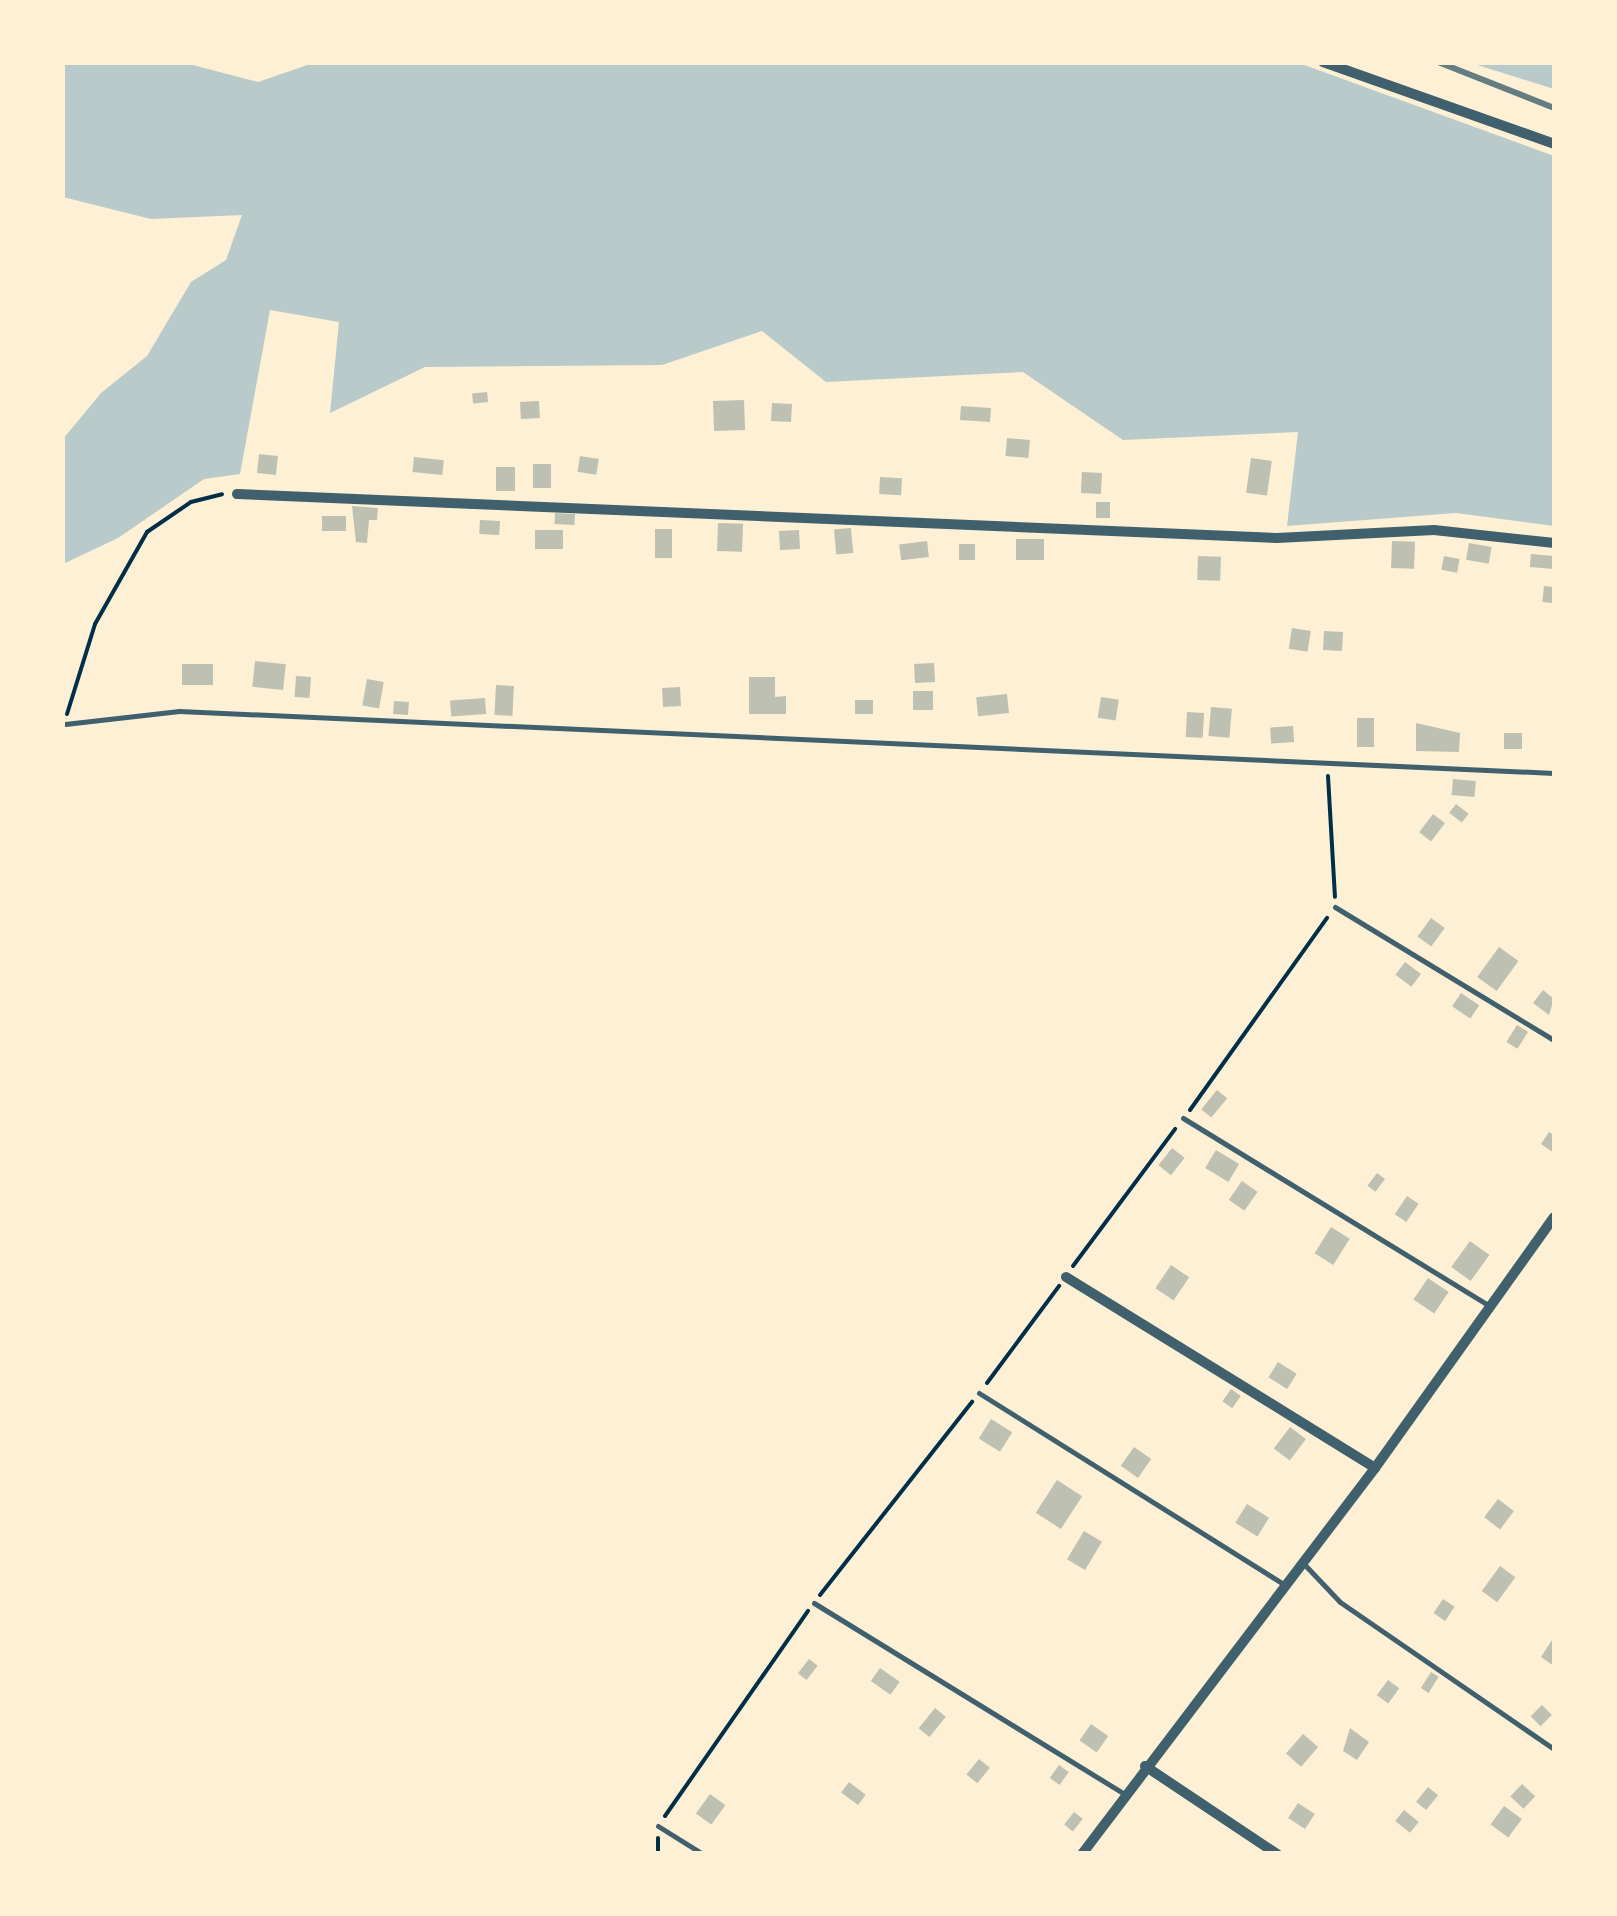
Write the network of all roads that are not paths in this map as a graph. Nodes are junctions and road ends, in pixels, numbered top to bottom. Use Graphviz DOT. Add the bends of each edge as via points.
graph roads {
  1 [pos="1323,62"];
  2 [pos="1554,144"];
  3 [pos="236,494"];
  4 [pos="1554,543"];
  5 [pos="64,724"];
  6 [pos="1554,773"];
  7 [pos="1335,907"];
  8 [pos="1554,1040"];
  9 [pos="1184,1118"];
  10 [pos="1554,1216"];
  11 [pos="1066,1277"];
  12 [pos="1490,1306"];
  13 [pos="980,1393"];
  14 [pos="1374,1468"];
  15 [pos="1302,1562"];
  16 [pos="1285,1585"];
  17 [pos="814,1603"];
  18 [pos="1554,1750"];
  19 [pos="1145,1766"];
  20 [pos="1123,1793"];
  21 [pos="658,1826"];
  22 [pos="703,1854"];
  23 [pos="1082,1854"];
  24 [pos="1278,1854"];
  1 -- 2 [label="street"];
  3 -- 4 [label="street" via="1276,538 1434,530"];
  5 -- 6 [label="lane" via="179,711"];
  7 -- 8 [label="lane"];
  9 -- 12 [label="lane"];
  10 -- 12 [label="street"];
  11 -- 14 [label="street"];
  12 -- 14 [label="street"];
  13 -- 16 [label="lane"];
  14 -- 15 [label="street"];
  15 -- 16 [label="street"];
  15 -- 18 [label="lane" via="1340,1602"];
  16 -- 19 [label="street"];
  17 -- 20 [label="lane"];
  19 -- 20 [label="street"];
  19 -- 24 [label="street"];
  20 -- 23 [label="street"];
  21 -- 22 [label="lane"];
}
